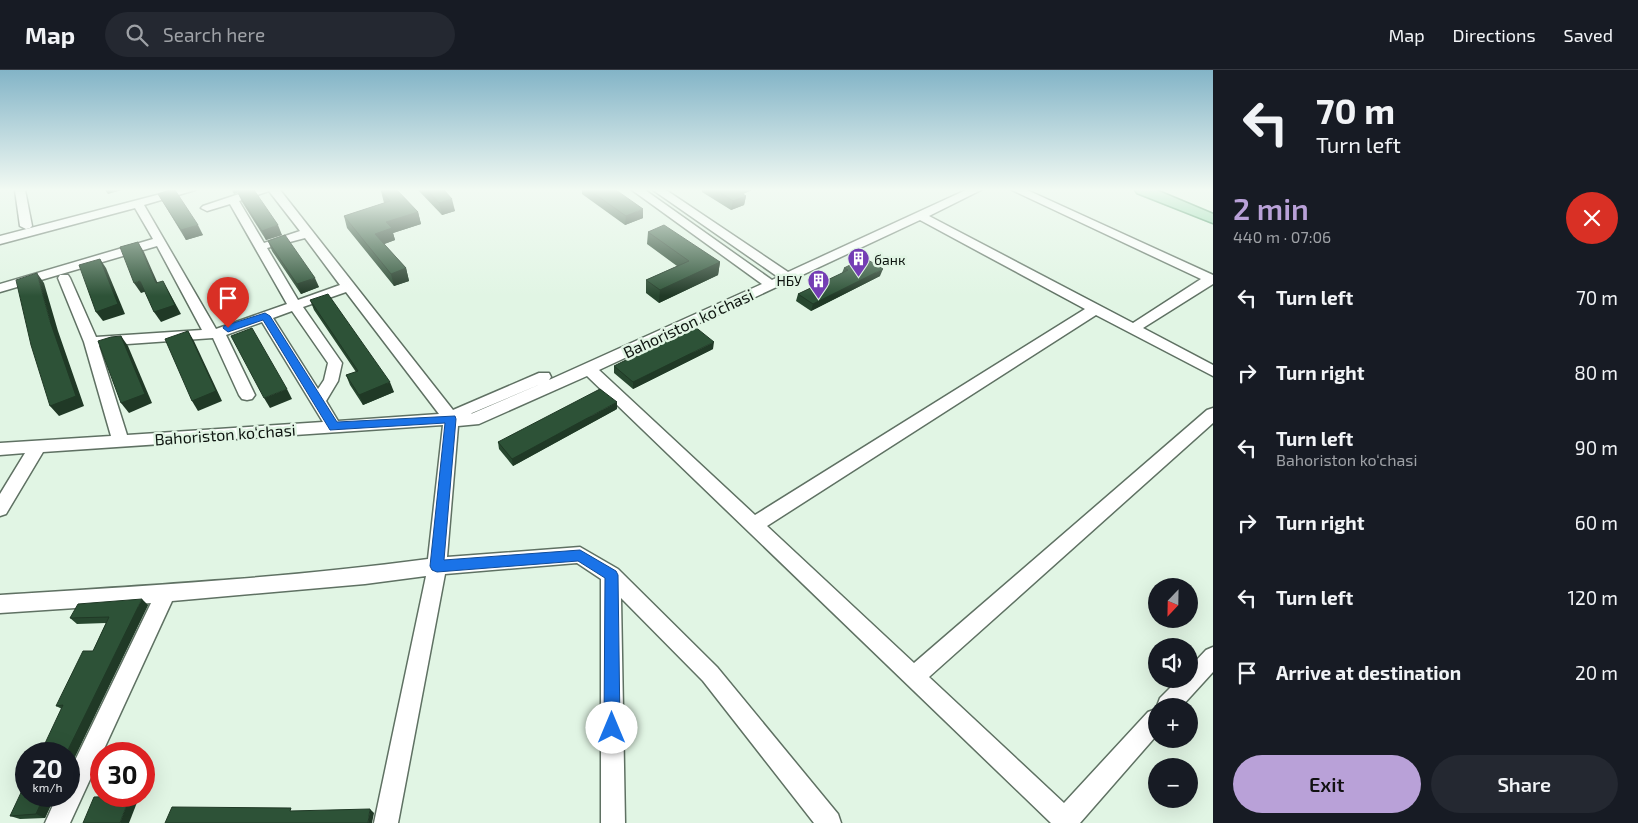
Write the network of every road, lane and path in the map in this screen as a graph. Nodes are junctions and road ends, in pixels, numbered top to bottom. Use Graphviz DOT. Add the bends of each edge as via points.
graph roads {
  1 [pos="29,225"];
  2 [pos="57,225"];
  3 [pos="151,225"];
  4 [pos="249,225"];
  5 [pos="301,225"];
  6 [pos="687,225"];
  7 [pos="710,225"];
  8 [pos="884,225"];
  9 [pos="898,225"];
  10 [pos="937,225"];
  11 [pos="1094,225"];
  12 [pos="26,226"];
  13 [pos="0,233"];
  14 [pos="307,233"];
  15 [pos="0,240"];
  16 [pos="160,241"];
  17 [pos="262,248"];
  18 [pos="783,274"];
  19 [pos="64,278"];
  20 [pos="1212,279"];
  21 [pos="766,281"];
  22 [pos="349,286"];
  23 [pos="0,288"];
  24 [pos="295,306"];
  25 [pos="1095,309"];
  26 [pos="265,316"];
  27 [pos="1133,329"];
  28 [pos="214,333"];
  29 [pos="91,342"];
  30 [pos="589,369"];
  31 [pos="1213,371"];
  32 [pos="247,394"];
  33 [pos="318,401"];
  34 [pos="1213,414"];
  35 [pos="451,419"];
  36 [pos="334,427"];
  37 [pos="121,441"];
  38 [pos="38,447"];
  39 [pos="0,448"];
  40 [pos="0,509"];
  41 [pos="754,525"];
  42 [pos="437,566"];
  43 [pos="611,575"];
  44 [pos="166,593"];
  45 [pos="0,604"];
  46 [pos="1213,657"];
  47 [pos="914,677"];
  48 [pos="1175,698"];
  49 [pos="1148,729"];
  50 [pos="1066,822"];
  51 [pos="57,823"];
  52 [pos="386,823"];
  53 [pos="613,823"];
  54 [pos="829,823"];
  1 -- 12 [label="street"];
  2 -- 15 [label="street"];
  3 -- 16 [label="street"];
  4 -- 17 [label="street"];
  5 -- 14 [label="street"];
  6 -- 21 [label="street"];
  7 -- 18 [label="street"];
  8 -- 18 [label="street, Bahoriston ko‘chasi"];
  9 -- 18 [label="street, Bahoriston ko‘chasi"];
  10 -- 25 [label="street"];
  11 -- 20 [label="street"];
  12 -- 13 [label="street"];
  14 -- 17 [label="street"];
  14 -- 22 [label="street"];
  16 -- 23 [label="street"];
  16 -- 28 [label="street"];
  17 -- 24 [label="street"];
  18 -- 21 [label="street, Bahoriston ko‘chasi"];
  19 -- 29 [label="street"];
  20 -- 27 [label="street"];
  21 -- 30 [label="street, Bahoriston ko‘chasi"];
  21 -- 35 [label="street, Bahoriston ko‘chasi" via="467,409"];
  22 -- 24 [label="street"];
  22 -- 35 [label="street"];
  24 -- 26 [label="street"];
  24 -- 33 [label="street" via="335,363 331,381"];
  25 -- 27 [label="street"];
  25 -- 41 [label="street"];
  26 -- 28 [label="street"];
  26 -- 33 [label="street"];
  27 -- 31 [label="street"];
  28 -- 29 [label="street"];
  28 -- 32 [label="street"];
  29 -- 37 [label="street"];
  30 -- 35 [label="street, Bahoriston ko‘chasi" via="473,420"];
  30 -- 41 [label="street"];
  33 -- 36 [label="street"];
  34 -- 47 [label="street"];
  35 -- 36 [label="street, Bahoriston ko‘chasi"];
  35 -- 42 [label="street"];
  36 -- 37 [label="street, Bahoriston ko‘chasi"];
  37 -- 38 [label="street, Bahoriston ko‘chasi"];
  38 -- 39 [label="street, Bahoriston ko‘chasi"];
  38 -- 40 [label="street"];
  41 -- 47 [label="street"];
  42 -- 43 [label="street" via="580,556"];
  42 -- 44 [label="street" via="365,576"];
  42 -- 52 [label="street"];
  43 -- 53 [label="street"];
  43 -- 54 [label="street" via="710,674"];
  44 -- 45 [label="street"];
  44 -- 51 [label="street"];
  46 -- 48 [label="street"];
  47 -- 50 [label="street"];
  49 -- 50 [label="street"];
}
